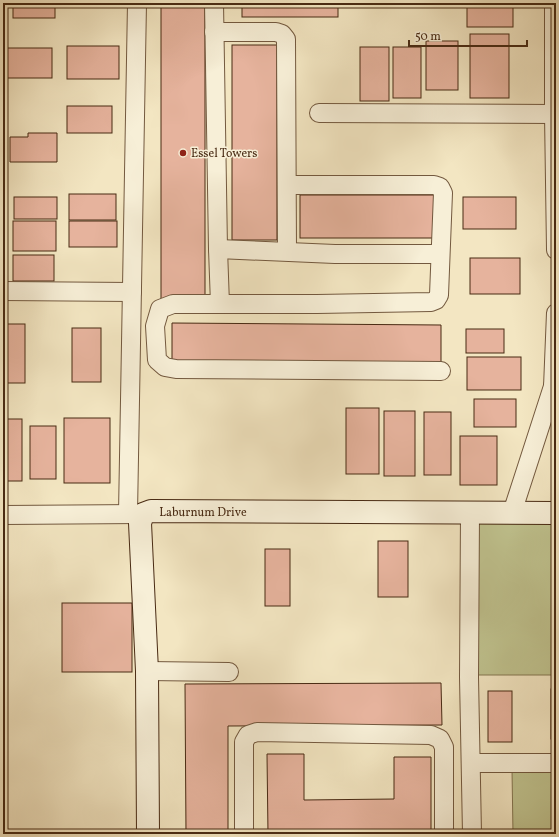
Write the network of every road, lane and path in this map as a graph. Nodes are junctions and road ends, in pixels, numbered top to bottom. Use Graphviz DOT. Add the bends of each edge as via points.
graph roads {
  1 [pos="137,3"];
  2 [pos="214,3"];
  3 [pos="554,3"];
  4 [pos="214,32"];
  5 [pos="319,113"];
  6 [pos="554,114"];
  7 [pos="287,185"];
  8 [pos="218,249"];
  9 [pos="556,250"];
  10 [pos="287,251"];
  11 [pos="440,254"];
  12 [pos="3,291"];
  13 [pos="132,292"];
  14 [pos="220,304"];
  15 [pos="556,313"];
  16 [pos="440,371"];
  17 [pos="554,382"];
  18 [pos="470,513"];
  19 [pos="512,513"];
  20 [pos="556,513"];
  21 [pos="136,514"];
  22 [pos="3,515"];
  23 [pos="147,670"];
  24 [pos="229,672"];
  25 [pos="471,763"];
  26 [pos="556,764"];
  27 [pos="148,834"];
  28 [pos="244,834"];
  29 [pos="444,834"];
  30 [pos="472,834"];
  1 -- 13 [label="street"];
  2 -- 4 [label="street"];
  3 -- 6 [label="street"];
  4 -- 7 [label="street" via="276,32 282,34 286,40"];
  4 -- 8 [label="street"];
  5 -- 6 [label="street"];
  6 -- 9 [label="street"];
  7 -- 10 [label="street"];
  7 -- 11 [label="street" via="434,185 443,193"];
  8 -- 10 [label="street"];
  8 -- 14 [label="street"];
  10 -- 11 [label="street" via="335,254"];
  11 -- 14 [label="street" via="439,296 431,302"];
  12 -- 13 [label="street"];
  13 -- 21 [label="street"];
  14 -- 16 [label="street" via="173,304 160,309 156,326 157,360 165,367 176,369"];
  15 -- 17 [label="street"];
  17 -- 19 [label="street"];
  18 -- 19 [label="street, Laburnum Drive"];
  18 -- 21 [label="street, Laburnum Drive" via="151,511"];
  18 -- 25 [label="street"];
  19 -- 20 [label="street, Laburnum Drive"];
  21 -- 22 [label="street"];
  21 -- 23 [label="street, Laburnum Drive" via="140,523"];
  23 -- 24 [label="street"];
  23 -- 27 [label="street, Laburnum Drive"];
  25 -- 26 [label="street"];
  25 -- 30 [label="street"];
  28 -- 29 [label="street" via="244,742 248,735 257,732 431,735 440,739 444,747"];
}
